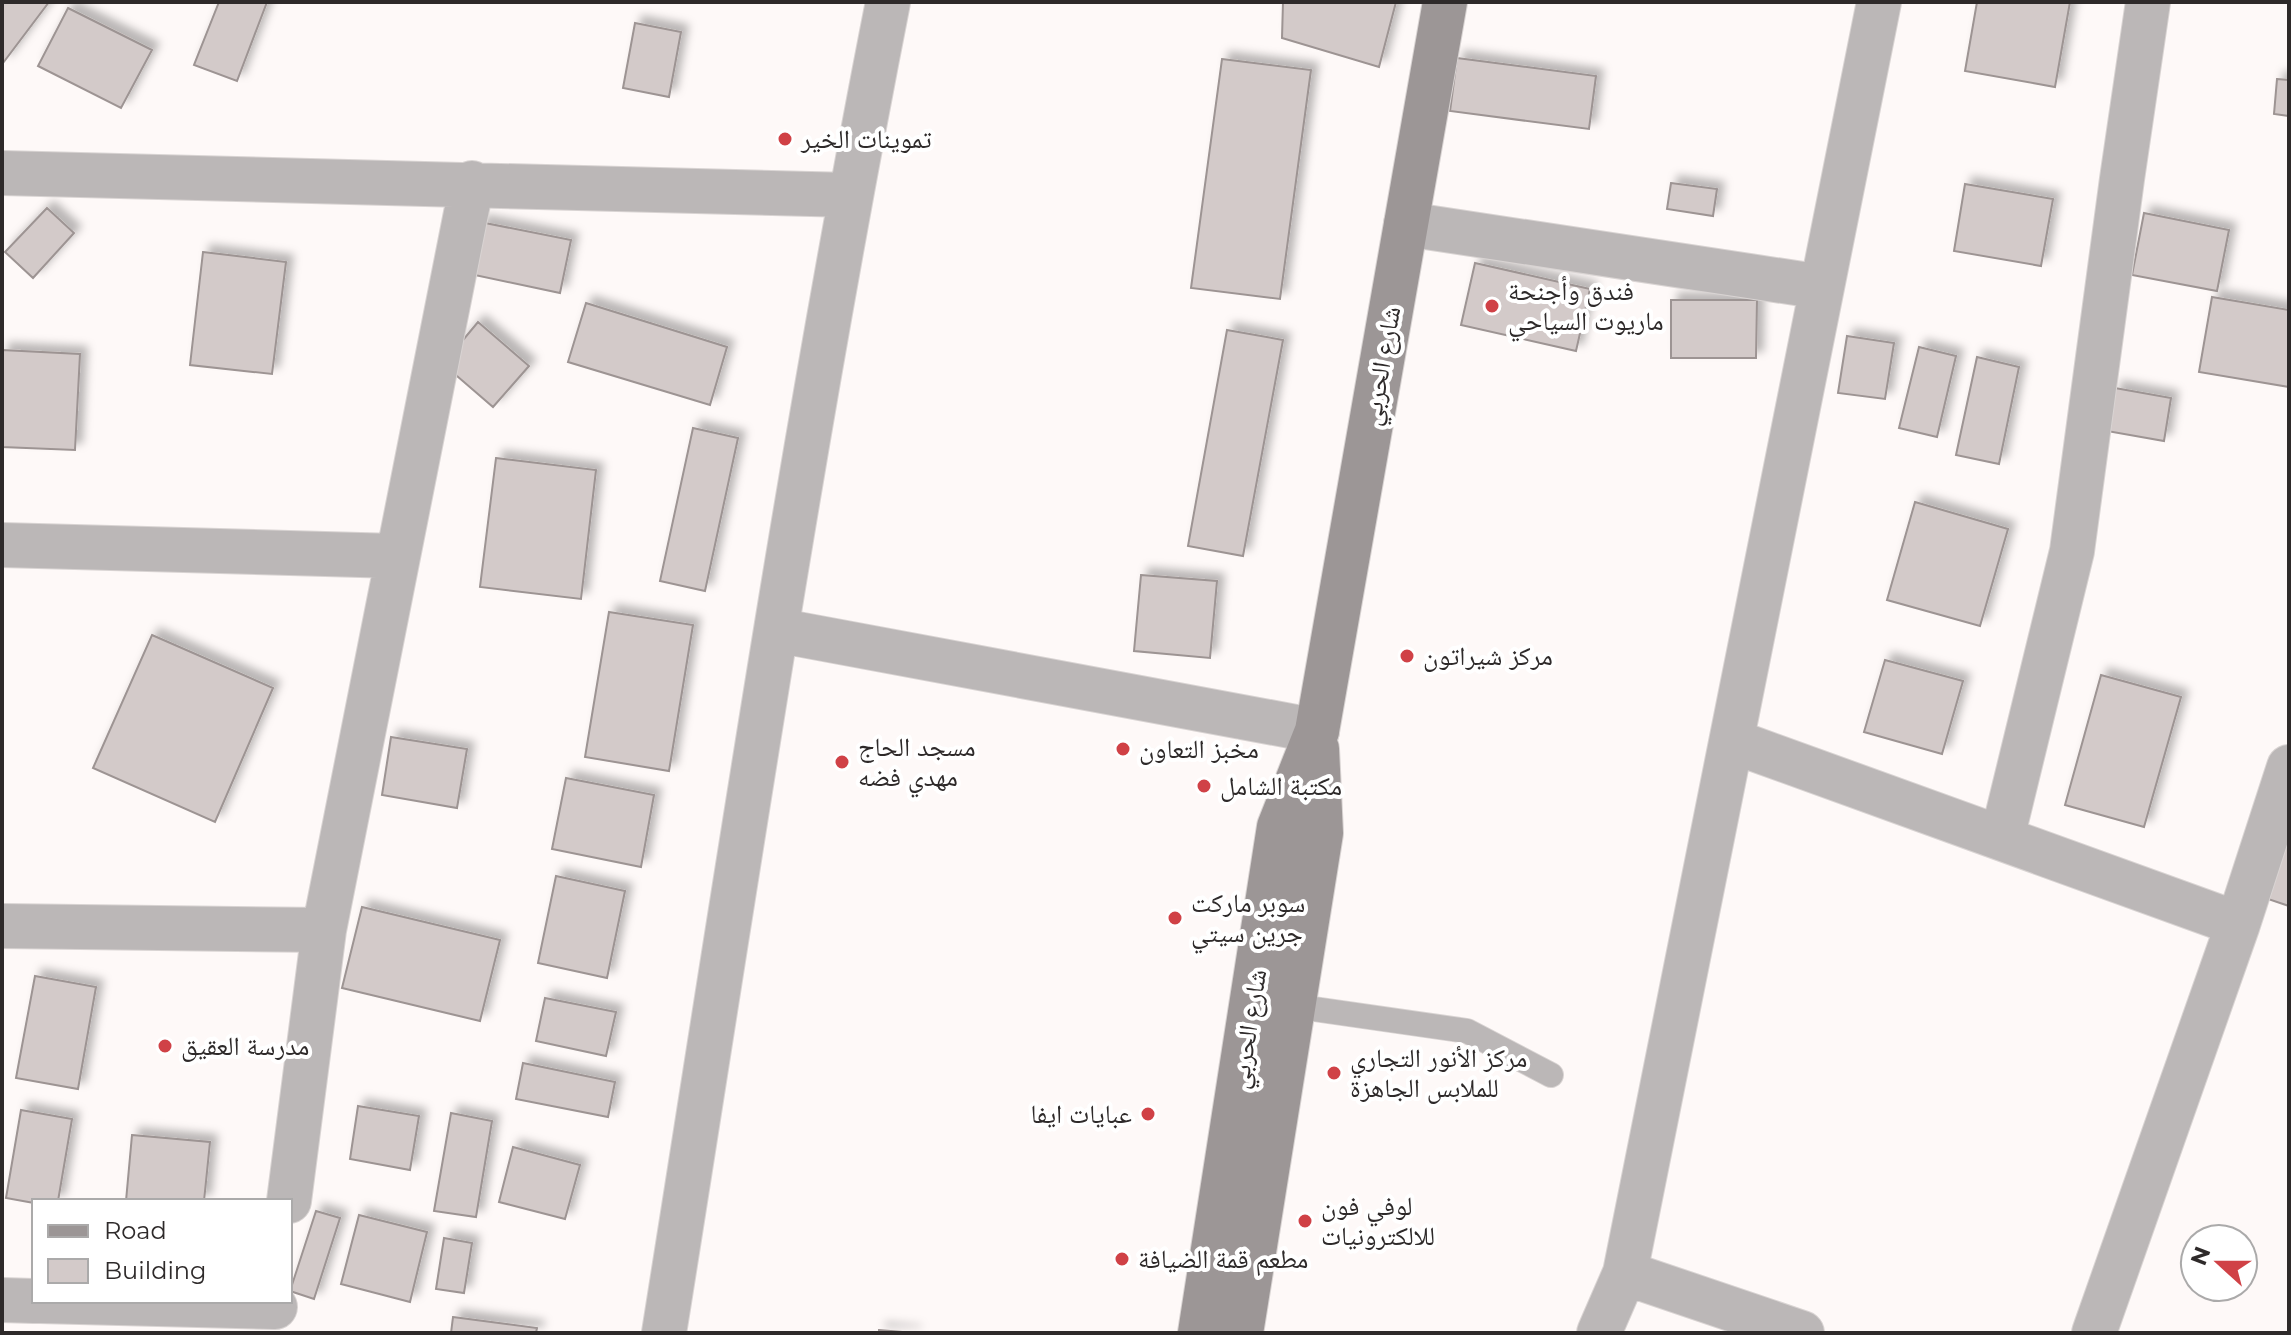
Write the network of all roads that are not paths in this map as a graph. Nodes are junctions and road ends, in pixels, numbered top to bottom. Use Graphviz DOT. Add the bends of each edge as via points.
graph roads {
  1 [pos="888,2"];
  2 [pos="1445,2"];
  3 [pos="1879,2"];
  4 [pos="2148,2"];
  5 [pos="2,173"];
  6 [pos="472,183"];
  7 [pos="850,195"];
  8 [pos="1406,224"];
  9 [pos="1822,287"];
  10 [pos="2,545"];
  11 [pos="396,556"];
  12 [pos="776,630"];
  13 [pos="1317,731"];
  14 [pos="1732,741"];
  15 [pos="2289,767"];
  16 [pos="2002,838"];
  17 [pos="2238,924"];
  18 [pos="2,926"];
  19 [pos="324,930"];
  20 [pos="1293,1006"];
  21 [pos="1551,1075"];
  22 [pos="289,1199"];
  23 [pos="1625,1273"];
  24 [pos="2,1300"];
  25 [pos="32,1301"];
  26 [pos="73,1303"];
  27 [pos="274,1314"];
  28 [pos="664,1333"];
  29 [pos="1200,1333"];
  30 [pos="1241,1333"];
  31 [pos="1599,1333"];
  32 [pos="1802,1333"];
  33 [pos="2094,1333"];
  1 -- 7 [label="street"];
  2 -- 8 [label="street, شارع الحربي"];
  3 -- 9 [label="street"];
  4 -- 16 [label="street" via="2072,551"];
  5 -- 6 [label="street"];
  6 -- 7 [label="street"];
  6 -- 11 [label="street"];
  7 -- 12 [label="street"];
  8 -- 9 [label="street"];
  8 -- 13 [label="street, شارع الحربي"];
  9 -- 14 [label="street"];
  10 -- 11 [label="street"];
  11 -- 19 [label="street"];
  12 -- 13 [label="street"];
  12 -- 28 [label="street"];
  13 -- 20 [label="street, شارع الحربي" via="1321,833"];
  13 -- 29 [label="street, شارع الحربي" via="1279,827"];
  14 -- 16 [label="street"];
  14 -- 23 [label="street"];
  15 -- 17 [label="street"];
  16 -- 17 [label="street"];
  17 -- 33 [label="street"];
  18 -- 19 [label="street"];
  19 -- 22 [label="street"];
  20 -- 21 [label="lane" via="1467,1031"];
  20 -- 30 [label="street, شارع الحربي"];
  23 -- 31 [label="street"];
  23 -- 32 [label="street"];
  24 -- 25 [label="street"];
  26 -- 27 [label="street"];
}
